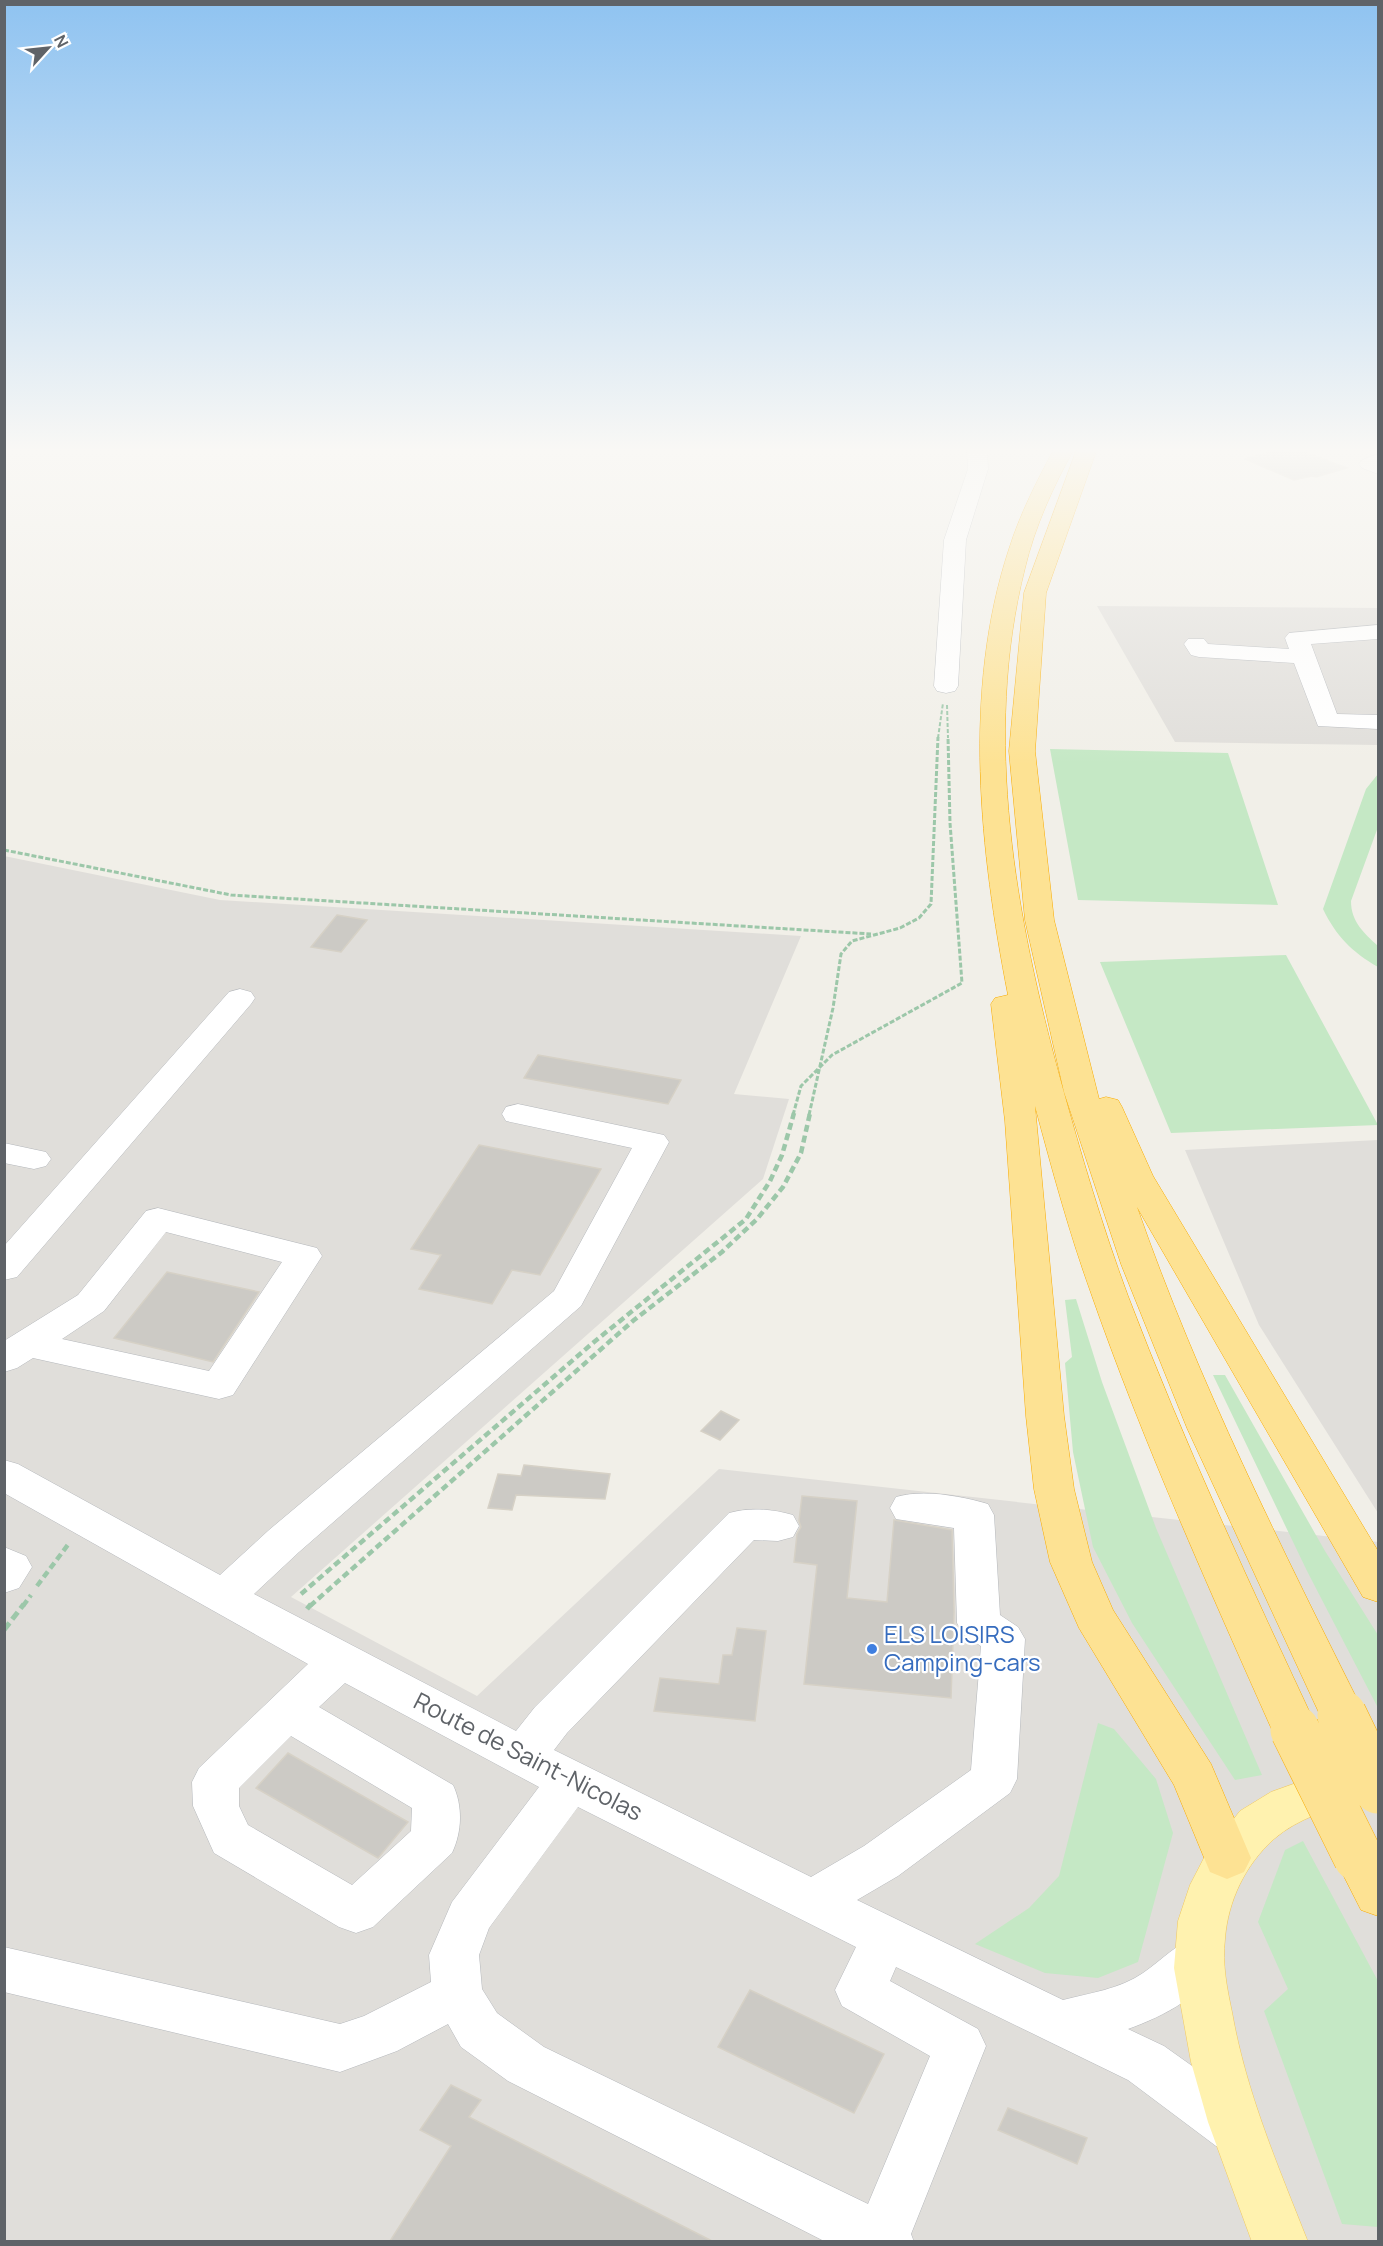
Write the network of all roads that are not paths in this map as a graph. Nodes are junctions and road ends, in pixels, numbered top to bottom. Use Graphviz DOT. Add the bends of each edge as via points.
graph roads {
  1 [pos="953,554"];
  2 [pos="1018,554"];
  3 [pos="1044,554"];
  4 [pos="1378,632"];
  5 [pos="1196,644"];
  6 [pos="1304,657"];
  7 [pos="946,686"];
  8 [pos="1378,722"];
  9 [pos="1012,945"];
  10 [pos="240,999"];
  11 [pos="1072,1056"];
  12 [pos="518,1114"];
  13 [pos="4,1269"];
  14 [pos="15,1352"];
  15 [pos="4,1474"];
  16 [pos="910,1508"];
  17 [pos="778,1527"];
  18 [pos="1378,1586"];
  19 [pos="223,1598"];
  20 [pos="342,1661"];
  21 [pos="286,1711"];
  22 [pos="523,1756"];
  23 [pos="570,1780"];
  24 [pos="1378,1781"];
  25 [pos="1378,1789"];
  26 [pos="1227,1858"];
  27 [pos="1368,1876"];
  28 [pos="812,1901"];
  29 [pos="886,1937"];
  30 [pos="1198,1958"];
  31 [pos="4,1969"];
  32 [pos="456,1994"];
  33 [pos="1060,2024"];
  34 [pos="1235,2128"];
  35 [pos="883,2240"];
  36 [pos="1280,2241"];
  1 -- 7 [label="street"];
  2 -- 9 [label="highway" via="1001,636 993,712 1000,866"];
  3 -- 11 [label="highway" via="1027,635 1022,716 1025,802 1048,961"];
  4 -- 6 [label="street" via="1297,638"];
  5 -- 6 [label="street" via="1199,650 1206,651"];
  6 -- 8 [label="street" via="1327,721"];
  9 -- 26 [label="highway" via="1001,966 1021,1121 1046,1426 1054,1489 1071,1562 1094,1616 1195,1778"];
  9 -- 27 [label="highway, bridge" via="1030,1028 1071,1174 1117,1317 1196,1514 1295,1730"];
  10 -- 13 [label="street"];
  11 -- 18 [label="highway" via="1097,1087 1136,1176"];
  11 -- 25 [label="highway, bridge" via="1096,1141 1156,1312 1242,1512"];
  12 -- 19 [label="street" via="652,1142 568,1298"];
  14 -- 14 [label="street" via="91,1303 158,1219 304,1256 219,1386"];
  15 -- 19 [label="street, Route de Saint-Nicolas"];
  16 -- 28 [label="street" via="974,1515 979,1623 1003,1639 994,1779 881,1861"];
  17 -- 22 [label="street" via="744,1524 551,1720"];
  19 -- 20 [label="street, Route de Saint-Nicolas" via="294,1614"];
  20 -- 21 [label="street"];
  20 -- 22 [label="street, Route de Saint-Nicolas"];
  21 -- 21 [label="street" via="215,1782 216,1806 231,1839 356,1912 435,1839 436,1800"];
  22 -- 23 [label="street, Route de Saint-Nicolas"];
  23 -- 28 [label="street, Route de Saint-Nicolas"];
  23 -- 32 [label="street" via="469,1917 454,1955"];
  24 -- 26 [label="main road" via="1346,1785 1296,1802 1258,1824"];
  26 -- 30 [label="main road" via="1207,1904"];
  28 -- 29 [label="street, Route de Saint-Nicolas"];
  29 -- 33 [label="street, Route de Saint-Nicolas"];
  29 -- 35 [label="street" via="861,1990 960,2046"];
  30 -- 33 [label="street" via="1160,1990 1142,1999 1123,2008"];
  30 -- 34 [label="main road" via="1209,2035"];
  31 -- 32 [label="street" via="340,2048 379,2034"];
  32 -- 35 [label="street" via="479,2030 526,2064"];
  33 -- 34 [label="street, Route de Saint-Nicolas" via="1146,2063"];
  34 -- 36 [label="main road"];
}
